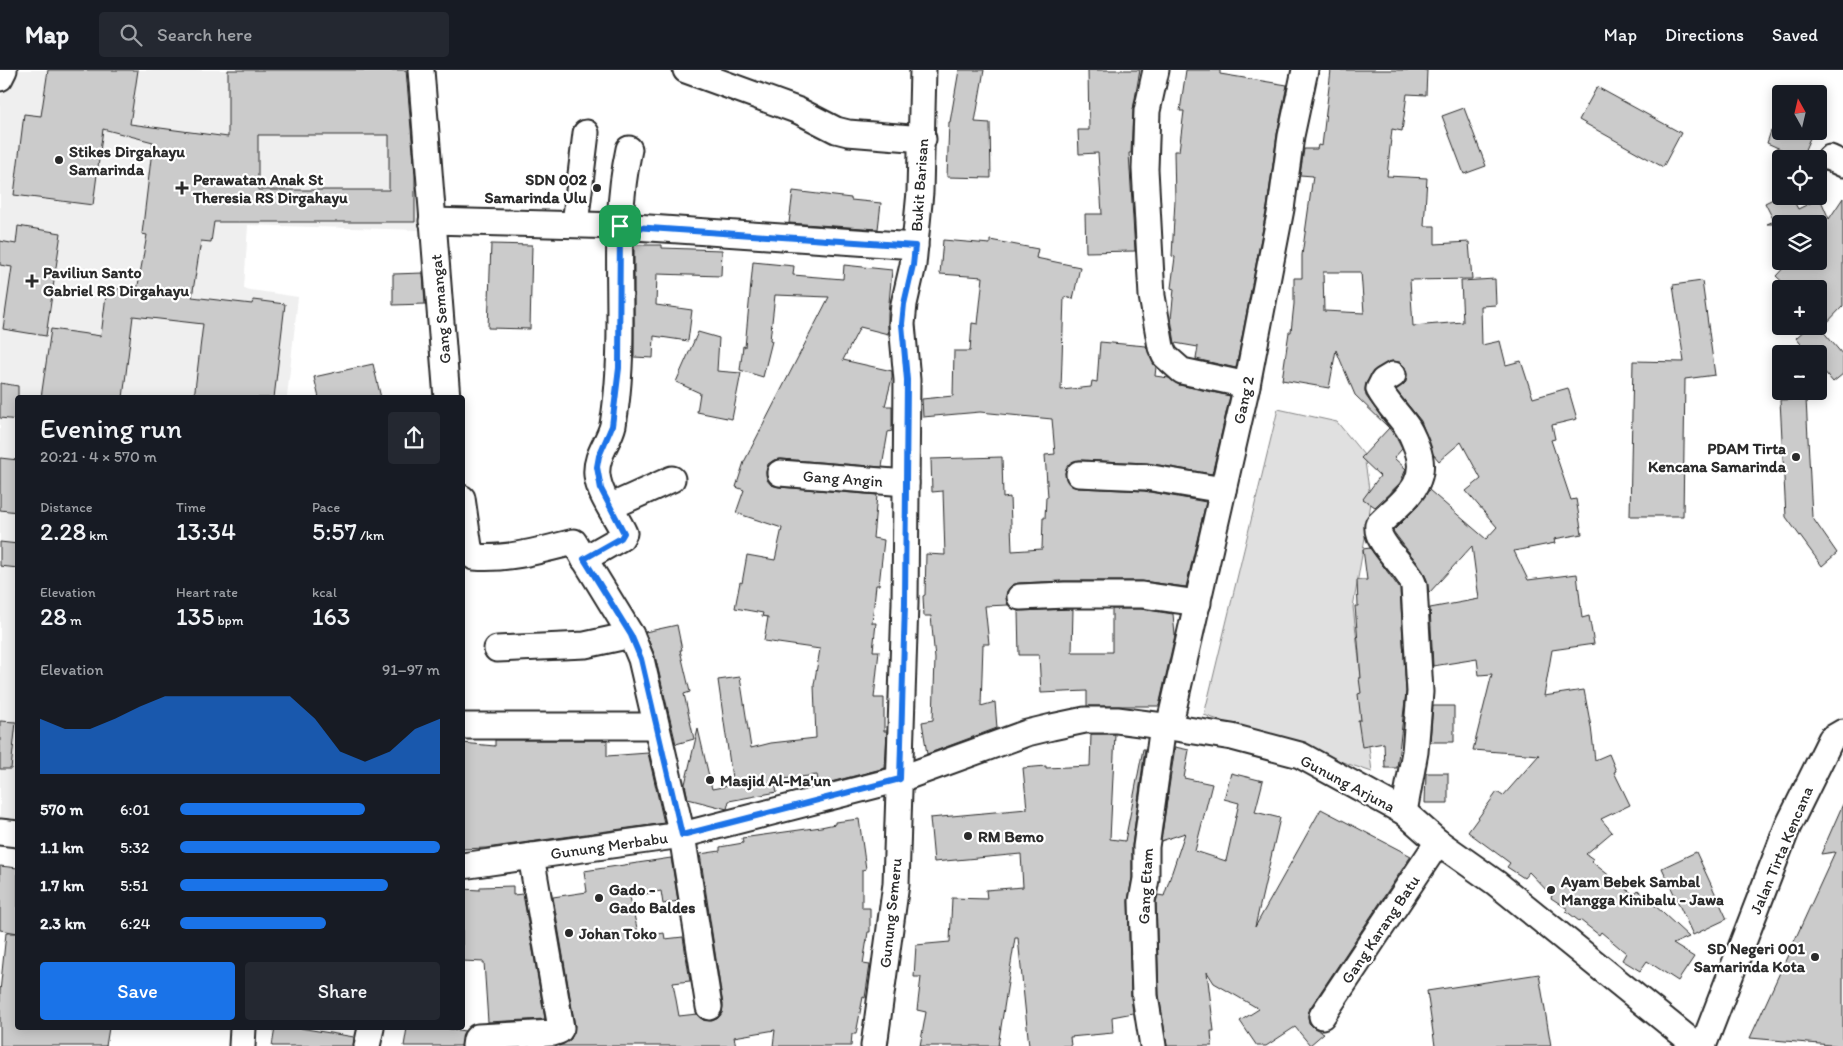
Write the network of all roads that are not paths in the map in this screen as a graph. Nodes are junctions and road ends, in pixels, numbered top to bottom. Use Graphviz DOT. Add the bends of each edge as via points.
graph roads {
  1 [pos="4,70"];
  2 [pos="421,70"];
  3 [pos="686,70"];
  4 [pos="923,70"];
  5 [pos="1156,70"];
  6 [pos="1304,70"];
  7 [pos="0,78"];
  8 [pos="586,133"];
  9 [pos="923,139"];
  10 [pos="630,149"];
  11 [pos="432,221"];
  12 [pos="575,224"];
  13 [pos="620,226"];
  14 [pos="915,246"];
  15 [pos="1393,375"];
  16 [pos="1246,385"];
  17 [pos="447,395"];
  18 [pos="780,473"];
  19 [pos="1079,474"];
  20 [pos="672,479"];
  21 [pos="906,483"];
  22 [pos="1223,490"];
  23 [pos="610,507"];
  24 [pos="465,519"];
  25 [pos="584,559"];
  26 [pos="1020,597"];
  27 [pos="1198,602"];
  28 [pos="631,635"];
  29 [pos="497,649"];
  30 [pos="465,726"];
  31 [pos="656,726"];
  32 [pos="1166,727"];
  33 [pos="1837,736"];
  34 [pos="900,779"];
  35 [pos="1404,812"];
  36 [pos="0,832"];
  37 [pos="15,834"];
  38 [pos="682,835"];
  39 [pos="1438,842"];
  40 [pos="531,856"];
  41 [pos="465,866"];
  42 [pos="709,1007"];
  43 [pos="1322,1016"];
  44 [pos="243,1030"];
  45 [pos="370,1030"];
  46 [pos="242,1046"];
  47 [pos="366,1046"];
  48 [pos="475,1046"];
  49 [pos="874,1046"];
  50 [pos="1153,1046"];
  51 [pos="1697,1046"];
  52 [pos="1703,1046"];
  1 -- 7 [label="street"];
  2 -- 11 [label="street, Gang Semangat"];
  3 -- 9 [label="street" via="799,110 836,130"];
  4 -- 9 [label="street, Bukit Barisan"];
  5 -- 16 [label="street" via="1147,111 1145,168 1152,296 1161,346 1165,356 1182,371"];
  6 -- 16 [label="street, Gang 2" via="1281,209"];
  8 -- 12 [label="street"];
  9 -- 14 [label="street, Bukit Barisan"];
  10 -- 13 [label="street" via="622,181"];
  11 -- 12 [label="street"];
  11 -- 17 [label="street, Gang Semangat"];
  12 -- 13 [label="street"];
  13 -- 14 [label="street"];
  13 -- 23 [label="street" via="619,368 612,426 597,467 601,489"];
  14 -- 21 [label="street, Bukit Barisan" via="902,324 907,380"];
  15 -- 35 [label="street" via="1379,389 1406,425 1421,458 1422,470 1415,487 1378,524 1377,529 1414,586 1420,692 1415,752"];
  16 -- 22 [label="street, Gang 2"];
  18 -- 21 [label="street, Gang Angin"];
  19 -- 22 [label="street" via="1146,477"];
  20 -- 23 [label="street"];
  21 -- 34 [label="street, Bukit Barisan"];
  22 -- 27 [label="street, Gang 2"];
  23 -- 25 [label="street" via="623,536"];
  24 -- 25 [label="street" via="474,558 535,552 574,542"];
  25 -- 28 [label="street"];
  26 -- 27 [label="street" via="1065,594 1142,596"];
  27 -- 32 [label="street, Gang 2"];
  28 -- 29 [label="street" via="585,645"];
  28 -- 31 [label="street" via="641,659"];
  30 -- 31 [label="street"];
  31 -- 38 [label="street"];
  32 -- 34 [label="street, Gunung Arjuna" via="1117,720 1085,720 1027,733"];
  32 -- 35 [label="street, Gunung Arjuna" via="1232,737 1300,756"];
  32 -- 50 [label="street, Gang Etam" via="1146,847 1142,901 1145,996"];
  33 -- 52 [label="street, Jalan Tirta Kencana" via="1788,826"];
  34 -- 38 [label="street, Gunung Merbabu"];
  34 -- 49 [label="street, Gunung Semeru" via="896,884"];
  35 -- 39 [label="street, Gunung Arjuna"];
  36 -- 37 [label="street"];
  38 -- 40 [label="street, Gunung Merbabu"];
  38 -- 42 [label="street"];
  39 -- 43 [label="street, Gang Karang Batu"];
  39 -- 51 [label="street, Gunung Arjuna" via="1496,883"];
  40 -- 41 [label="street, Gunung Merbabu"];
  40 -- 48 [label="street" via="561,1028 553,1033 478,1037"];
  44 -- 46 [label="street"];
  45 -- 47 [label="street"];
}
